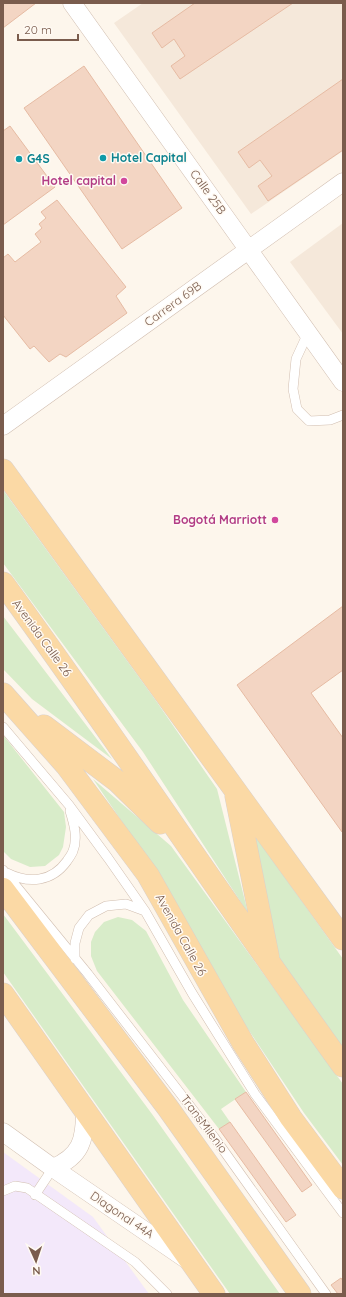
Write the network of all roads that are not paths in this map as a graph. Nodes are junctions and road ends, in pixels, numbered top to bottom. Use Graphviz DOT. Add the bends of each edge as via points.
graph roads {
  1 [pos="72,3"];
  2 [pos="343,182"];
  3 [pos="248,249"];
  4 [pos="308,333"];
  5 [pos="343,382"];
  6 [pos="343,415"];
  7 [pos="3,426"];
  8 [pos="3,470"];
  9 [pos="3,583"];
  10 [pos="3,693"];
  11 [pos="3,727"];
  12 [pos="234,789"];
  13 [pos="69,805"];
  14 [pos="200,864"];
  15 [pos="3,877"];
  16 [pos="145,911"];
  17 [pos="340,929"];
  18 [pos="75,959"];
  19 [pos="270,965"];
  20 [pos="3,994"];
  21 [pos="343,1066"];
  22 [pos="85,1112"];
  23 [pos="3,1132"];
  24 [pos="53,1168"];
  25 [pos="343,1188"];
  26 [pos="3,1192"];
  27 [pos="35,1194"];
  28 [pos="343,1213"];
  29 [pos="190,1262"];
  30 [pos="167,1294"];
  31 [pos="214,1294"];
  32 [pos="300,1294"];
  33 [pos="326,1294"];
  1 -- 3 [label="street, Calle 25B"];
  2 -- 3 [label="street, Carrera 69B"];
  3 -- 4 [label="street, Calle 25B"];
  3 -- 7 [label="street, Carrera 69B"];
  4 -- 5 [label="street, Calle 25B"];
  4 -- 6 [label="lane" via="296,359 293,389 297,409 309,422 330,420"];
  8 -- 12 [label="main road"];
  9 -- 14 [label="main road, Avenida Calle 26" via="70,675"];
  10 -- 14 [label="main road" via="118,781"];
  10 -- 25 [label="main road, Avenida Calle 26" via="66,766 148,875 243,1043 291,1118"];
  11 -- 13 [label="lane"];
  12 -- 17 [label="main road"];
  12 -- 19 [label="main road"];
  13 -- 15 [label="lane" via="76,828 73,851 60,870 47,878 32,880"];
  13 -- 16 [label="lane"];
  14 -- 19 [label="main road, Avenida Calle 26"];
  15 -- 18 [label="lane, TransMilenio"];
  15 -- 32 [label="main road"];
  16 -- 18 [label="lane" via="126,904 106,906 89,915 79,928 75,943"];
  16 -- 28 [label="lane" via="255,1094"];
  18 -- 33 [label="lane, TransMilenio" via="214,1137"];
  19 -- 21 [label="main road, Avenida Calle 26"];
  20 -- 22 [label="main road"];
  22 -- 24 [label="street" via="84,1138 79,1149 63,1164"];
  22 -- 29 [label="main road"];
  23 -- 24 [label="street, Diagonal 44A"];
  24 -- 27 [label="lane"];
  24 -- 29 [label="street, Diagonal 44A"];
  26 -- 27 [label="lane" via="15,1186 27,1188"];
  27 -- 30 [label="lane" via="135,1262"];
  29 -- 31 [label="main road"];
}
